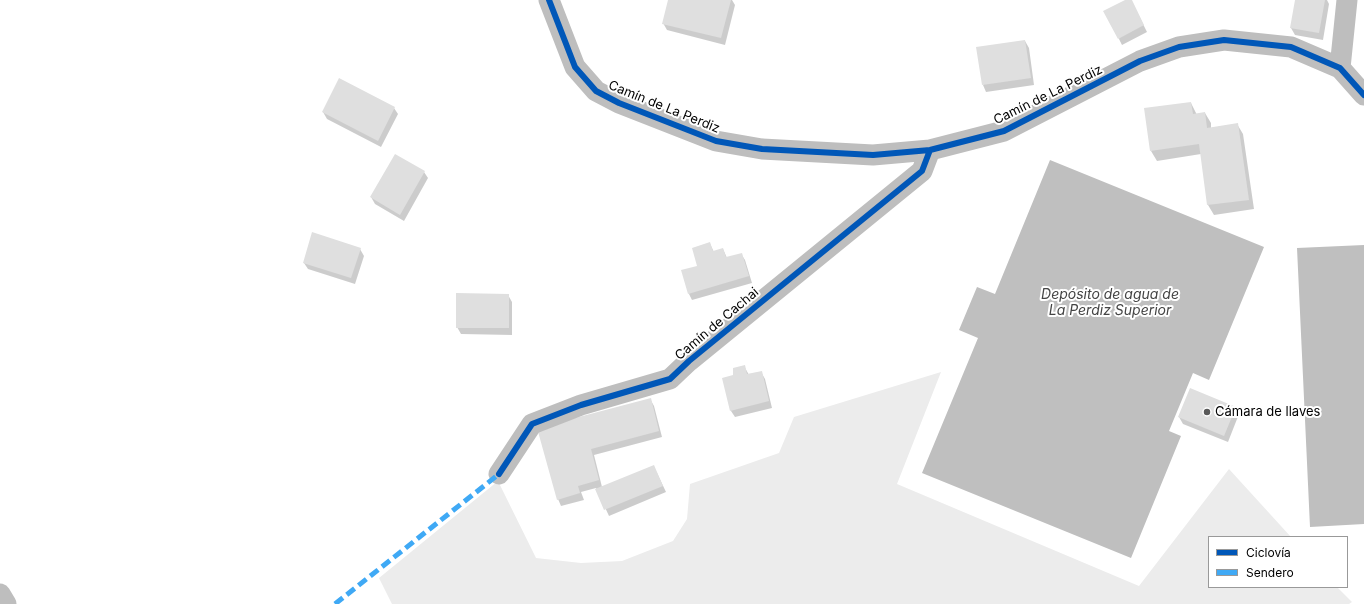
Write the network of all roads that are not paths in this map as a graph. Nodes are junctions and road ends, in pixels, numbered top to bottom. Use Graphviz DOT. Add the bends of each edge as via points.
graph roads {
  1 [pos="548,0"];
  2 [pos="1347,0"];
  3 [pos="1340,68"];
  4 [pos="1364,95"];
  5 [pos="930,150"];
  6 [pos="499,474"];
  7 [pos="0,594"];
  8 [pos="6,604"];
  1 -- 5 [label="street, Camín de La Perdiz" via="575,67 596,91 618,103 716,141 762,149 873,155"];
  2 -- 3 [label="street"];
  3 -- 4 [label="street, Camín de La Perdiz"];
  3 -- 5 [label="street, Camín de La Perdiz" via="1291,47 1224,40 1179,47 1140,61 1004,131"];
  5 -- 6 [label="street, Camín de Cachai" via="922,171 670,379 532,424"];
  7 -- 8 [label="street"];
}
